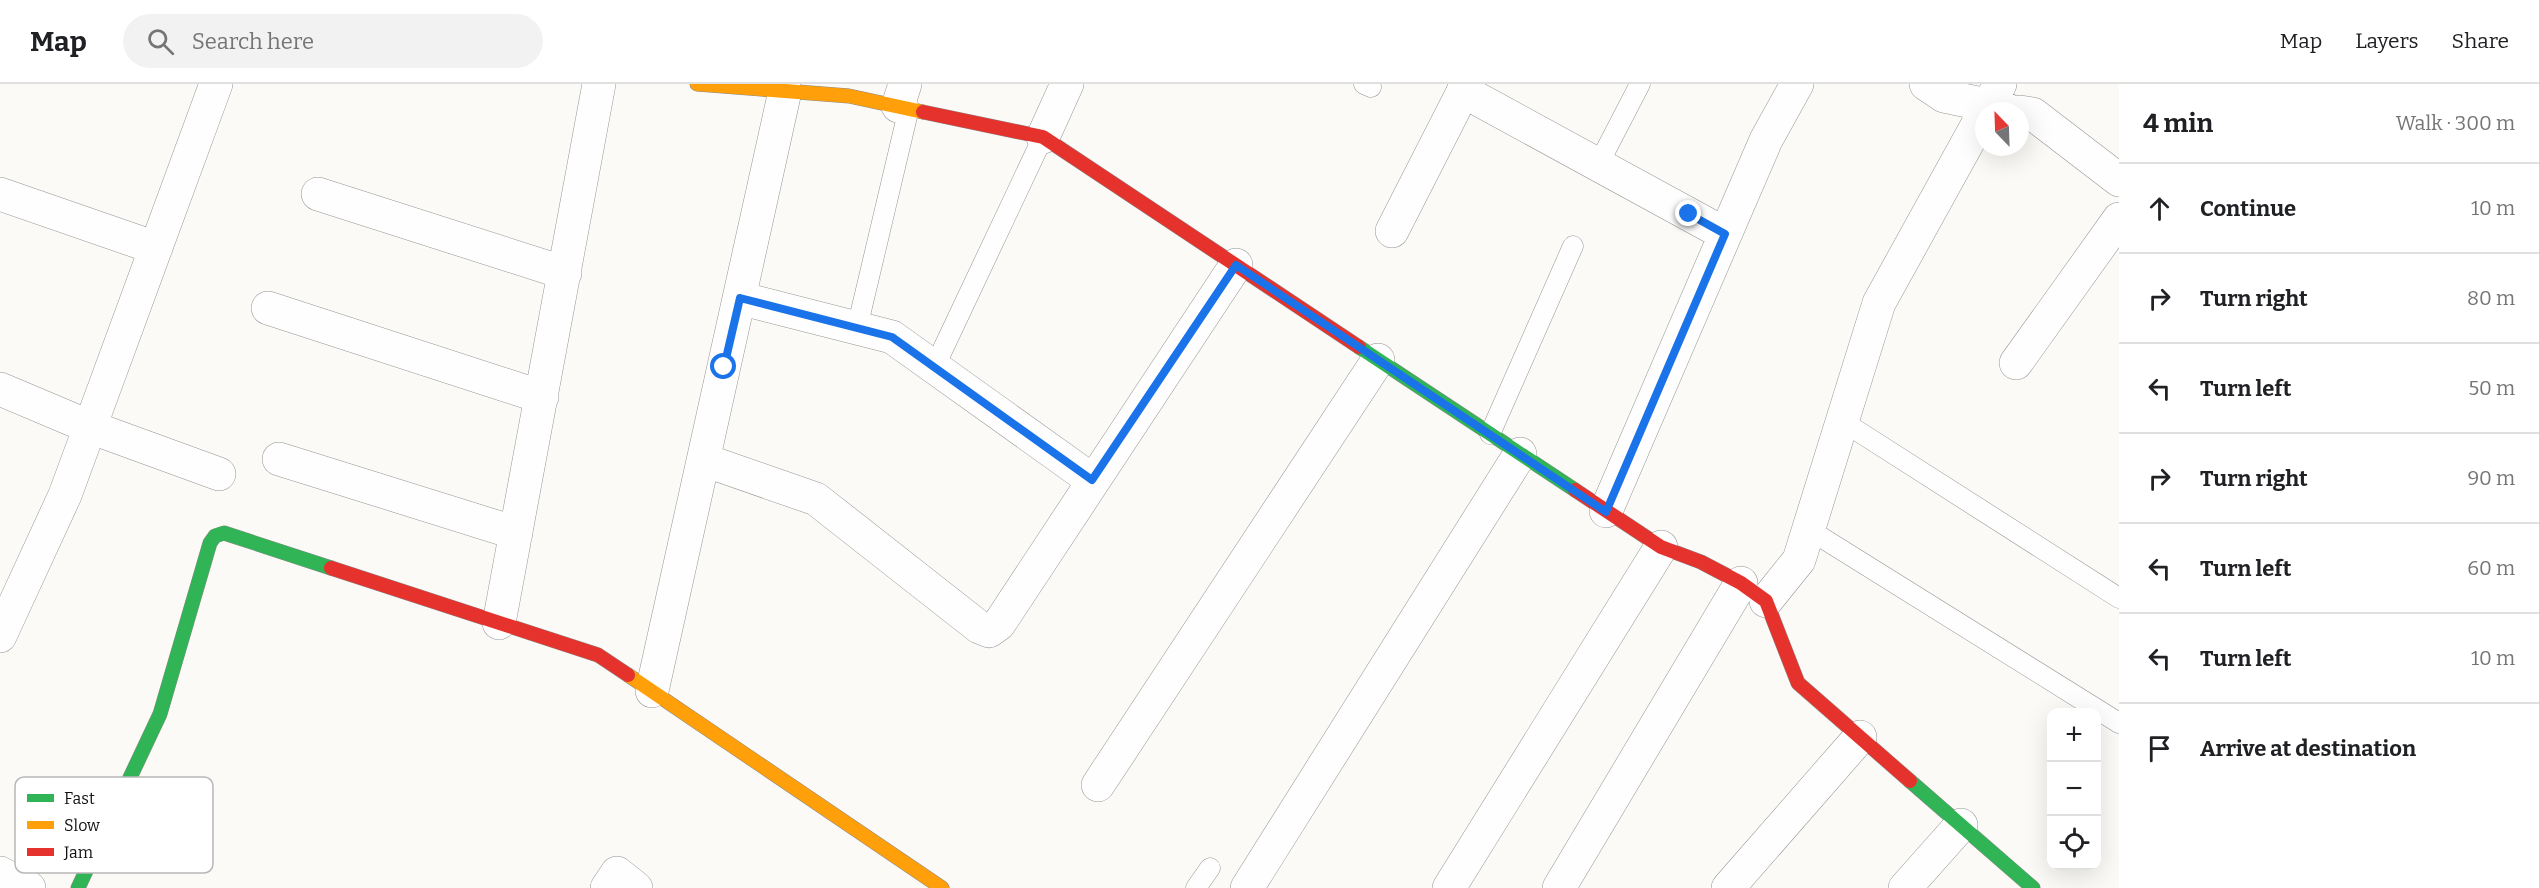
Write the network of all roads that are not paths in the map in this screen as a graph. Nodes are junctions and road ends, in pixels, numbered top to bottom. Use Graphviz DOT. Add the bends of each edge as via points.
graph roads {
  1 [pos="216,84"];
  2 [pos="600,84"];
  3 [pos="698,84"];
  4 [pos="1067,84"];
  5 [pos="1640,84"];
  6 [pos="1797,84"];
  7 [pos="1926,84"];
  8 [pos="768,88"];
  9 [pos="1465,88"];
  10 [pos="904,99"];
  11 [pos="1997,102"];
  12 [pos="2029,112"];
  13 [pos="1043,137"];
  14 [pos="1975,152"];
  15 [pos="1598,165"];
  16 [pos="2119,180"];
  17 [pos="0,194"];
  18 [pos="318,194"];
  19 [pos="2119,219"];
  20 [pos="1392,231"];
  21 [pos="1725,234"];
  22 [pos="1573,246"];
  23 [pos="156,248"];
  24 [pos="1236,265"];
  25 [pos="565,273"];
  26 [pos="740,298"];
  27 [pos="268,308"];
  28 [pos="857,328"];
  29 [pos="1378,360"];
  30 [pos="2016,363"];
  31 [pos="934,368"];
  32 [pos="0,389"];
  33 [pos="542,397"];
  34 [pos="1842,421"];
  35 [pos="90,427"];
  36 [pos="1490,434"];
  37 [pos="1520,454"];
  38 [pos="279,459"];
  39 [pos="704,460"];
  40 [pos="219,474"];
  41 [pos="1092,480"];
  42 [pos="1606,512"];
  43 [pos="1808,529"];
  44 [pos="516,533"];
  45 [pos="1661,547"];
  46 [pos="1754,592"];
  47 [pos="2119,598"];
  48 [pos="500,623"];
  49 [pos="0,636"];
  50 [pos="652,691"];
  51 [pos="2119,723"];
  52 [pos="1860,737"];
  53 [pos="130,777"];
  54 [pos="1098,785"];
  55 [pos="1961,825"];
  56 [pos="1210,868"];
  57 [pos="0,873"];
  58 [pos="85,873"];
  59 [pos="29,888"];
  60 [pos="78,888"];
  61 [pos="607,888"];
  62 [pos="636,888"];
  63 [pos="942,888"];
  64 [pos="1196,888"];
  65 [pos="1246,888"];
  66 [pos="1449,888"];
  67 [pos="1560,888"];
  68 [pos="1728,888"];
  69 [pos="1905,888"];
  70 [pos="2033,888"];
  1 -- 23 [label="street"];
  2 -- 25 [label="street"];
  3 -- 8 [label="street"];
  4 -- 13 [label="street"];
  5 -- 15 [label="lane"];
  6 -- 21 [label="street" via="1766,140"];
  7 -- 11 [label="street" via="1944,96"];
  8 -- 10 [label="street"];
  8 -- 26 [label="street"];
  9 -- 15 [label="street"];
  9 -- 20 [label="street"];
  10 -- 13 [label="street"];
  10 -- 28 [label="lane"];
  12 -- 16 [label="street"];
  13 -- 24 [label="street"];
  13 -- 31 [label="lane"];
  14 -- 34 [label="street" via="1879,303"];
  15 -- 21 [label="street"];
  17 -- 23 [label="street"];
  18 -- 25 [label="street"];
  19 -- 30 [label="street"];
  21 -- 42 [label="street"];
  22 -- 36 [label="lane"];
  23 -- 35 [label="street"];
  24 -- 29 [label="street"];
  24 -- 41 [label="street"];
  25 -- 33 [label="street"];
  26 -- 28 [label="street"];
  26 -- 39 [label="street"];
  27 -- 33 [label="street"];
  28 -- 31 [label="street" via="892,337"];
  29 -- 36 [label="street"];
  29 -- 54 [label="street"];
  31 -- 41 [label="street"];
  32 -- 35 [label="street"];
  33 -- 44 [label="street"];
  34 -- 43 [label="street"];
  34 -- 47 [label="lane"];
  35 -- 40 [label="street"];
  35 -- 49 [label="street" via="65,495"];
  36 -- 37 [label="street"];
  37 -- 42 [label="street"];
  37 -- 65 [label="street"];
  38 -- 44 [label="street"];
  39 -- 41 [label="street" via="816,500 989,631 999,624"];
  39 -- 50 [label="street"];
  42 -- 45 [label="street"];
  43 -- 46 [label="street" via="1799,560"];
  43 -- 51 [label="lane"];
  44 -- 48 [label="street"];
  45 -- 46 [label="street" via="1701,562"];
  45 -- 66 [label="street"];
  46 -- 52 [label="street" via="1798,683"];
  46 -- 67 [label="street"];
  48 -- 50 [label="street" via="598,655"];
  48 -- 53 [label="street" via="224,533 215,536 160,714"];
  50 -- 63 [label="street"];
  52 -- 55 [label="street"];
  52 -- 68 [label="street"];
  55 -- 69 [label="street"];
  55 -- 70 [label="street"];
  56 -- 64 [label="lane"];
  57 -- 59 [label="street"];
  58 -- 60 [label="street"];
  61 -- 62 [label="street" via="617,873"];
}
